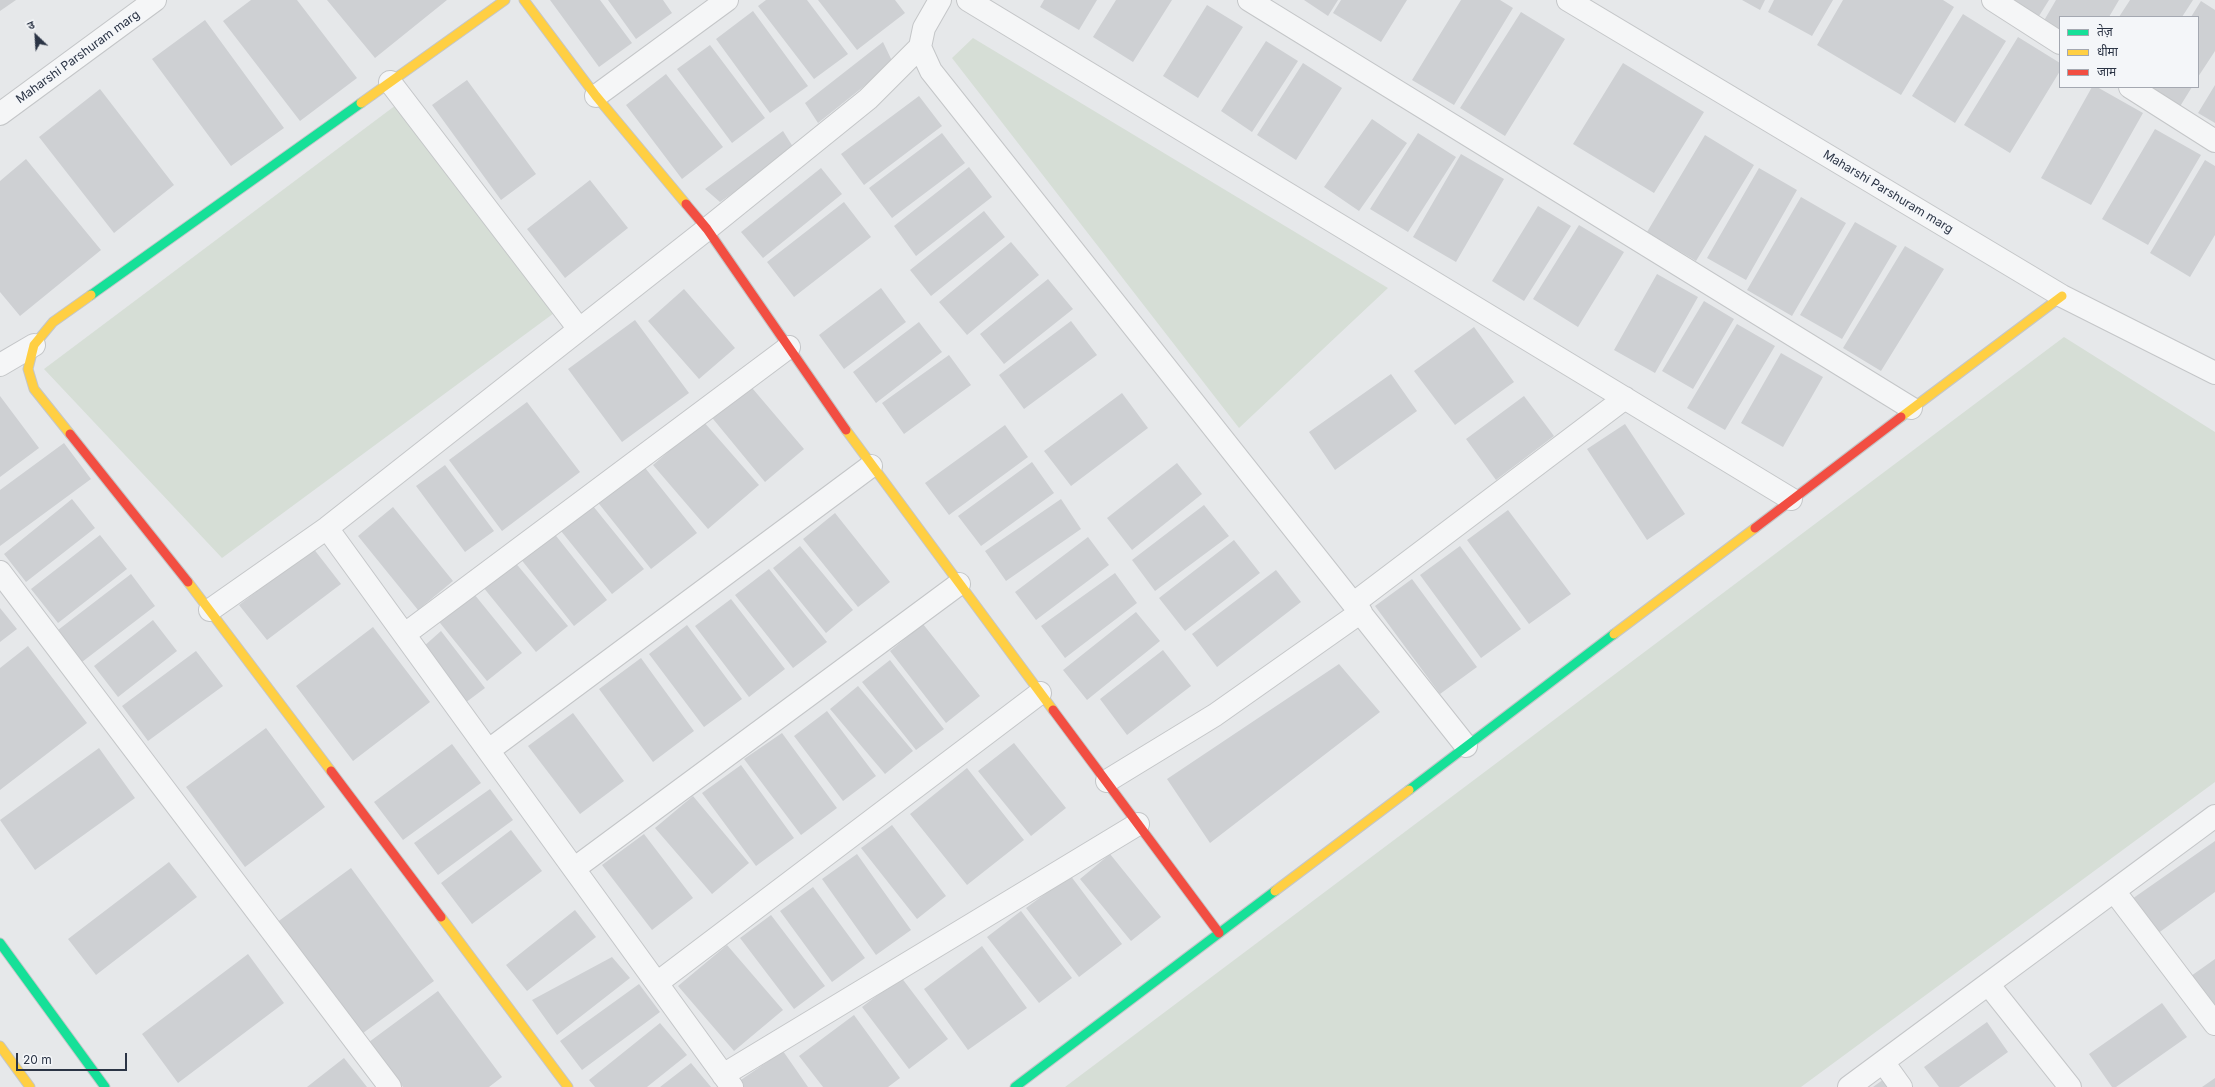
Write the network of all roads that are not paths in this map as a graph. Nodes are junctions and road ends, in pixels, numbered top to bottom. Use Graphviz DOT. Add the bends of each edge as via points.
graph roads {
  1 [pos="155,0"];
  2 [pos="505,0"];
  3 [pos="524,0"];
  4 [pos="727,0"];
  5 [pos="940,0"];
  6 [pos="968,0"];
  7 [pos="1249,0"];
  8 [pos="1568,0"];
  9 [pos="1993,0"];
  10 [pos="2059,41"];
  11 [pos="920,47"];
  12 [pos="390,82"];
  13 [pos="2132,88"];
  14 [pos="596,96"];
  15 [pos="0,114"];
  16 [pos="2215,141"];
  17 [pos="707,229"];
  18 [pos="2062,296"];
  19 [pos="579,329"];
  20 [pos="34,344"];
  21 [pos="789,347"];
  22 [pos="0,365"];
  23 [pos="2215,373"];
  24 [pos="1625,398"];
  25 [pos="1911,408"];
  26 [pos="871,466"];
  27 [pos="1791,499"];
  28 [pos="327,528"];
  29 [pos="0,572"];
  30 [pos="959,584"];
  31 [pos="1358,607"];
  32 [pos="210,610"];
  33 [pos="405,634"];
  34 [pos="1040,693"];
  35 [pos="1466,746"];
  36 [pos="489,750"];
  37 [pos="1107,781"];
  38 [pos="2215,816"];
  39 [pos="1138,824"];
  40 [pos="575,868"];
  41 [pos="2114,891"];
  42 [pos="1219,933"];
  43 [pos="0,943"];
  44 [pos="658,983"];
  45 [pos="1988,984"];
  46 [pos="2215,1024"];
  47 [pos="0,1046"];
  48 [pos="1883,1062"];
  49 [pos="727,1081"];
  50 [pos="30,1087"];
  51 [pos="105,1087"];
  52 [pos="390,1087"];
  53 [pos="568,1087"];
  54 [pos="1015,1087"];
  55 [pos="1849,1087"];
  56 [pos="1901,1087"];
  57 [pos="2070,1087"];
  1 -- 15 [label="street, Maharshi Parshuram marg"];
  2 -- 12 [label="street"];
  3 -- 14 [label="street"];
  4 -- 14 [label="street"];
  5 -- 11 [label="street" via="924,28"];
  6 -- 24 [label="street"];
  7 -- 25 [label="street"];
  8 -- 18 [label="street, Maharshi Parshuram marg"];
  9 -- 10 [label="street"];
  11 -- 17 [label="street" via="868,99"];
  11 -- 31 [label="street" via="931,71"];
  12 -- 19 [label="street"];
  12 -- 20 [label="street" via="53,322"];
  13 -- 16 [label="street"];
  14 -- 17 [label="street"];
  17 -- 19 [label="street"];
  17 -- 21 [label="street"];
  18 -- 23 [label="street, Maharshi Parshuram marg"];
  18 -- 25 [label="street"];
  19 -- 28 [label="street"];
  20 -- 22 [label="street"];
  20 -- 32 [label="street" via="28,369 34,389"];
  21 -- 26 [label="street"];
  21 -- 33 [label="street"];
  24 -- 27 [label="street"];
  24 -- 31 [label="street"];
  25 -- 27 [label="street"];
  26 -- 30 [label="street"];
  26 -- 36 [label="street"];
  27 -- 35 [label="street"];
  28 -- 32 [label="street"];
  28 -- 33 [label="street"];
  29 -- 52 [label="street"];
  30 -- 34 [label="street"];
  30 -- 40 [label="street"];
  31 -- 35 [label="street"];
  31 -- 37 [label="street" via="1215,715"];
  32 -- 53 [label="street"];
  33 -- 36 [label="street"];
  34 -- 37 [label="street"];
  34 -- 44 [label="street"];
  35 -- 42 [label="street"];
  36 -- 40 [label="street"];
  37 -- 39 [label="street"];
  38 -- 41 [label="street"];
  39 -- 42 [label="street"];
  39 -- 49 [label="street"];
  40 -- 44 [label="street"];
  41 -- 45 [label="street"];
  41 -- 46 [label="street"];
  42 -- 54 [label="street"];
  43 -- 51 [label="street"];
  44 -- 49 [label="street"];
  45 -- 48 [label="street"];
  45 -- 57 [label="street"];
  47 -- 50 [label="street"];
  48 -- 55 [label="street"];
  48 -- 56 [label="street"];
}
